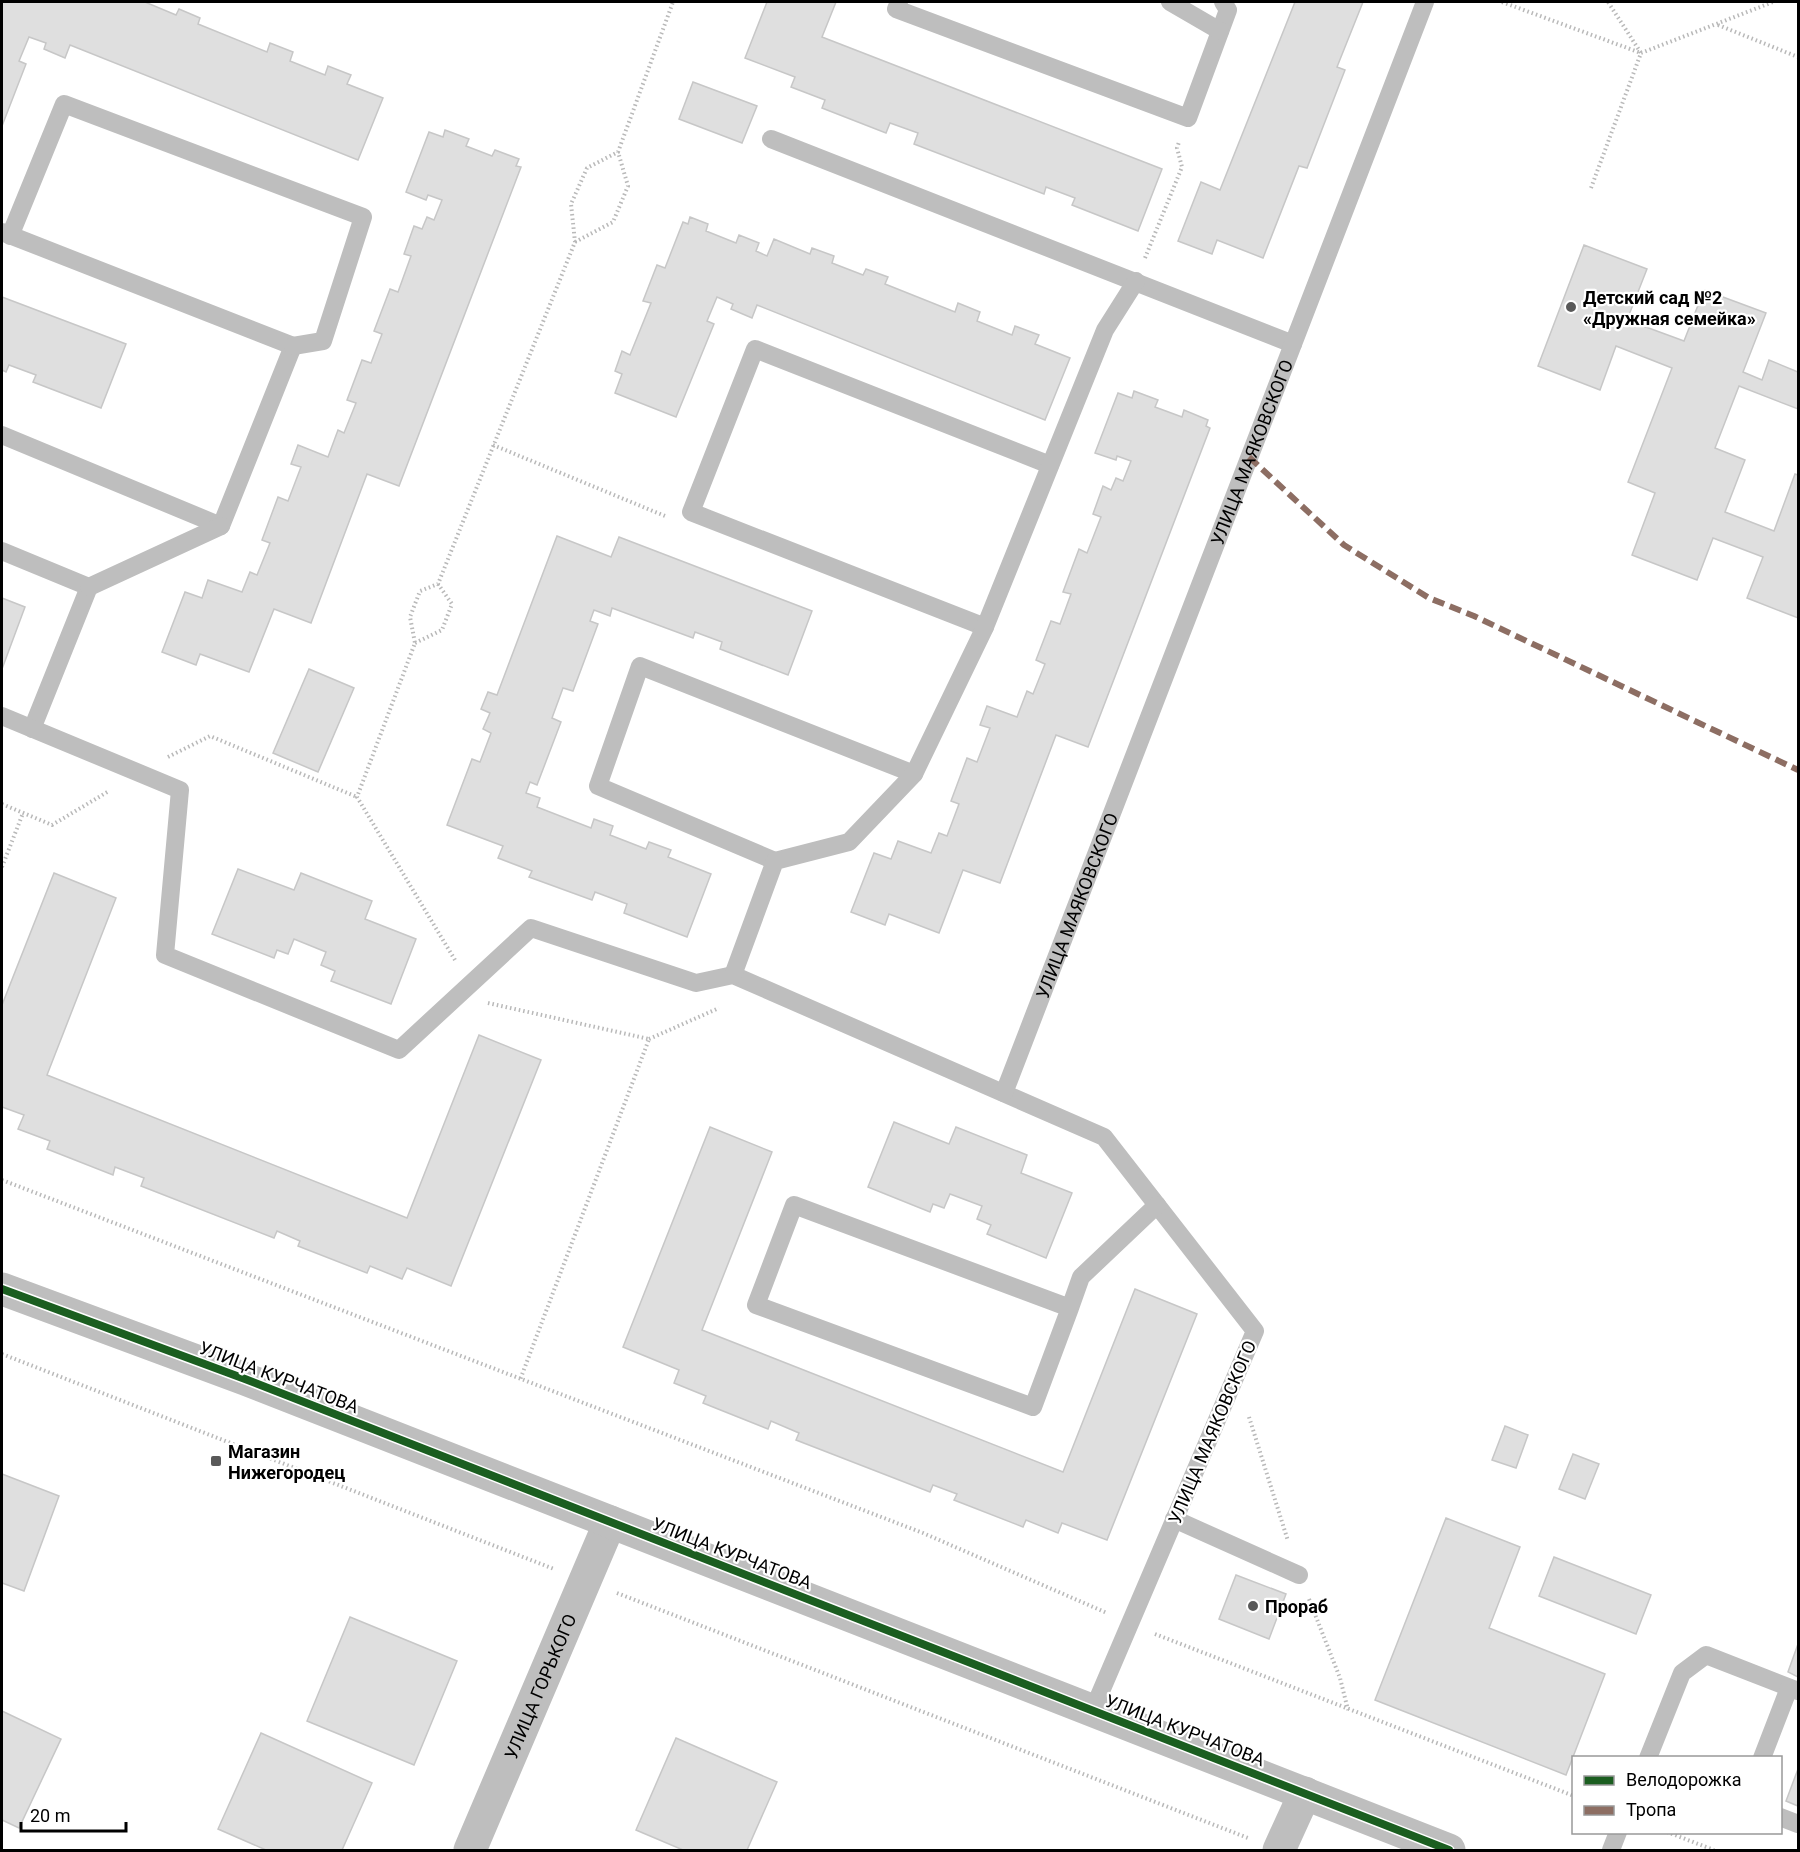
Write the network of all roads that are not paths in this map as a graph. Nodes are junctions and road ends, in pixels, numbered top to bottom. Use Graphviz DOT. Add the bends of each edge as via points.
graph roads {
  1 [pos="899,2"];
  2 [pos="1170,2"];
  3 [pos="1223,2"];
  4 [pos="1425,2"];
  5 [pos="1220,31"];
  6 [pos="771,139"];
  7 [pos="6,234"];
  8 [pos="1136,281"];
  9 [pos="1293,344"];
  10 [pos="293,346"];
  11 [pos="2,435"];
  12 [pos="1050,465"];
  13 [pos="221,526"];
  14 [pos="2,551"];
  15 [pos="89,587"];
  16 [pos="985,627"];
  17 [pos="2,716"];
  18 [pos="32,729"];
  19 [pos="914,774"];
  20 [pos="774,861"];
  21 [pos="733,975"];
  22 [pos="1004,1094"];
  23 [pos="1157,1205"];
  24 [pos="2,1289"];
  25 [pos="1070,1308"];
  26 [pos="1174,1519"];
  27 [pos="610,1522"];
  28 [pos="1299,1575"];
  29 [pos="1794,1689"];
  30 [pos="1093,1710"];
  31 [pos="1649,1756"];
  32 [pos="1763,1756"];
  33 [pos="1305,1793"];
  34 [pos="1782,1818"];
  35 [pos="1798,1824"];
  36 [pos="1618,1834"];
  37 [pos="1279,1850"];
  38 [pos="470,1851"];
  39 [pos="1449,1851"];
  40 [pos="1611,1851"];
  1 -- 5 [label="lane" via="896,9 1188,118"];
  2 -- 5 [label="lane"];
  3 -- 5 [label="lane" via="1228,10"];
  4 -- 9 [label="lane, УЛИЦА МАЯКОВСКОГО"];
  6 -- 8 [label="lane"];
  7 -- 10 [label="lane"];
  7 -- 10 [label="lane" via="63,104 363,218 323,340"];
  8 -- 9 [label="lane"];
  8 -- 12 [label="lane" via="1105,330"];
  9 -- 22 [label="lane, УЛИЦА МАЯКОВСКОГО"];
  10 -- 13 [label="lane"];
  11 -- 13 [label="lane"];
  12 -- 16 [label="lane"];
  12 -- 16 [label="lane" via="755,349 691,512"];
  13 -- 15 [label="lane"];
  14 -- 15 [label="lane"];
  15 -- 18 [label="lane"];
  16 -- 19 [label="lane"];
  17 -- 18 [label="lane"];
  18 -- 21 [label="lane" via="180,790 165,955 399,1050 531,928 696,983"];
  19 -- 20 [label="lane" via="849,842"];
  19 -- 20 [label="lane" via="640,666 598,786"];
  20 -- 21 [label="lane"];
  21 -- 22 [label="lane"];
  22 -- 23 [label="lane, УЛИЦА МАЯКОВСКОГО" via="1104,1137"];
  23 -- 25 [label="lane" via="1081,1277"];
  23 -- 26 [label="lane, УЛИЦА МАЯКОВСКОГО" via="1255,1331"];
  24 -- 27 [label="street, УЛИЦА КУРЧАТОВА"];
  25 -- 25 [label="lane" via="794,1205 756,1305 1033,1407"];
  26 -- 28 [label="lane"];
  26 -- 30 [label="lane, УЛИЦА МАЯКОВСКОГО"];
  27 -- 30 [label="street, УЛИЦА КУРЧАТОВА"];
  27 -- 38 [label="street, УЛИЦА ГОРЬКОГО"];
  29 -- 31 [label="lane" via="1706,1655 1682,1673"];
  29 -- 32 [label="lane"];
  30 -- 33 [label="street, УЛИЦА КУРЧАТОВА"];
  33 -- 37 [label="street"];
  33 -- 39 [label="street, УЛИЦА КУРЧАТОВА"];
  34 -- 35 [label="lane"];
  36 -- 40 [label="lane"];
}
